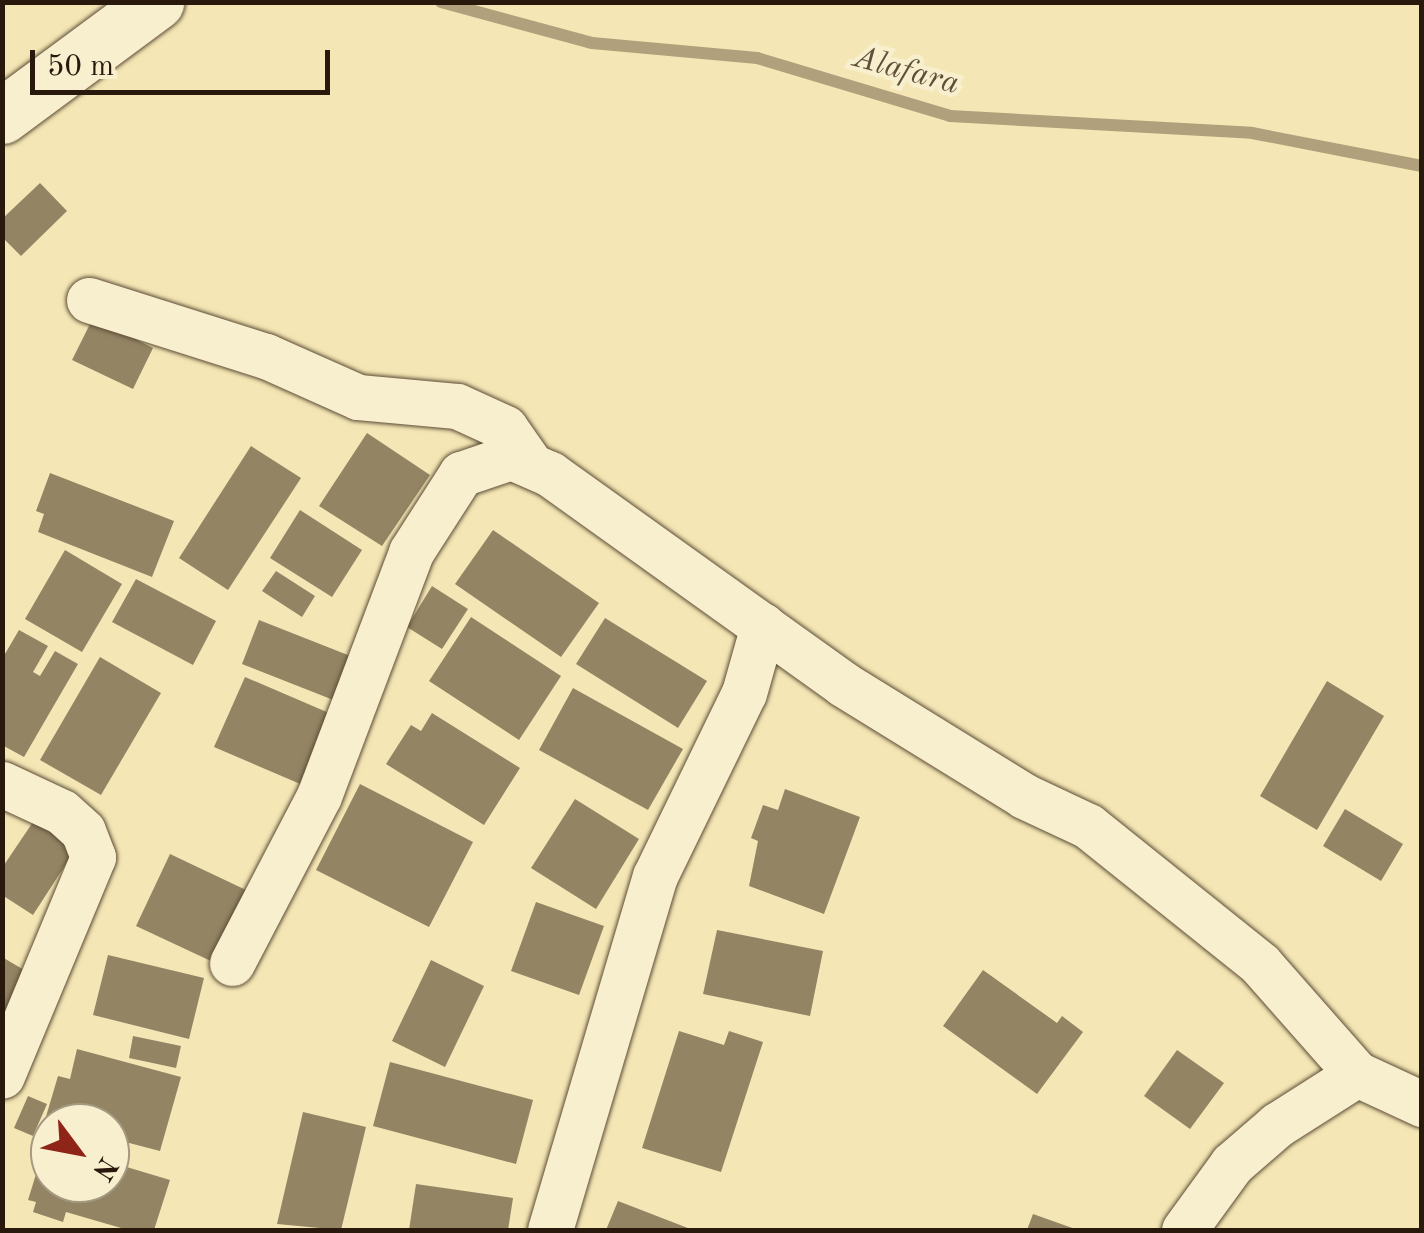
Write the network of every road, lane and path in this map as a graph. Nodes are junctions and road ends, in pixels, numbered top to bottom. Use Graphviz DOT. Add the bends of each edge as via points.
graph roads {
  1 [pos="156,2"];
  2 [pos="2,116"];
  3 [pos="90,300"];
  4 [pos="527,460"];
  5 [pos="763,626"];
  6 [pos="2,784"];
  7 [pos="232,963"];
  8 [pos="1357,1074"];
  9 [pos="2,1076"];
  10 [pos="1422,1104"];
  11 [pos="550,1230"];
  12 [pos="1184,1230"];
  1 -- 2 [label="street"];
  3 -- 4 [label="street" via="266,356 358,398 458,406 505,428"];
  4 -- 5 [label="street"];
  4 -- 7 [label="street" via="480,464 443,495 411,552 319,796"];
  5 -- 8 [label="street" via="1024,796 1088,826 1260,964"];
  5 -- 11 [label="street" via="744,692 655,876"];
  6 -- 9 [label="street" via="62,812 84,832 93,857"];
  8 -- 10 [label="street"];
  8 -- 12 [label="street" via="1277,1125 1232,1164"];
}
